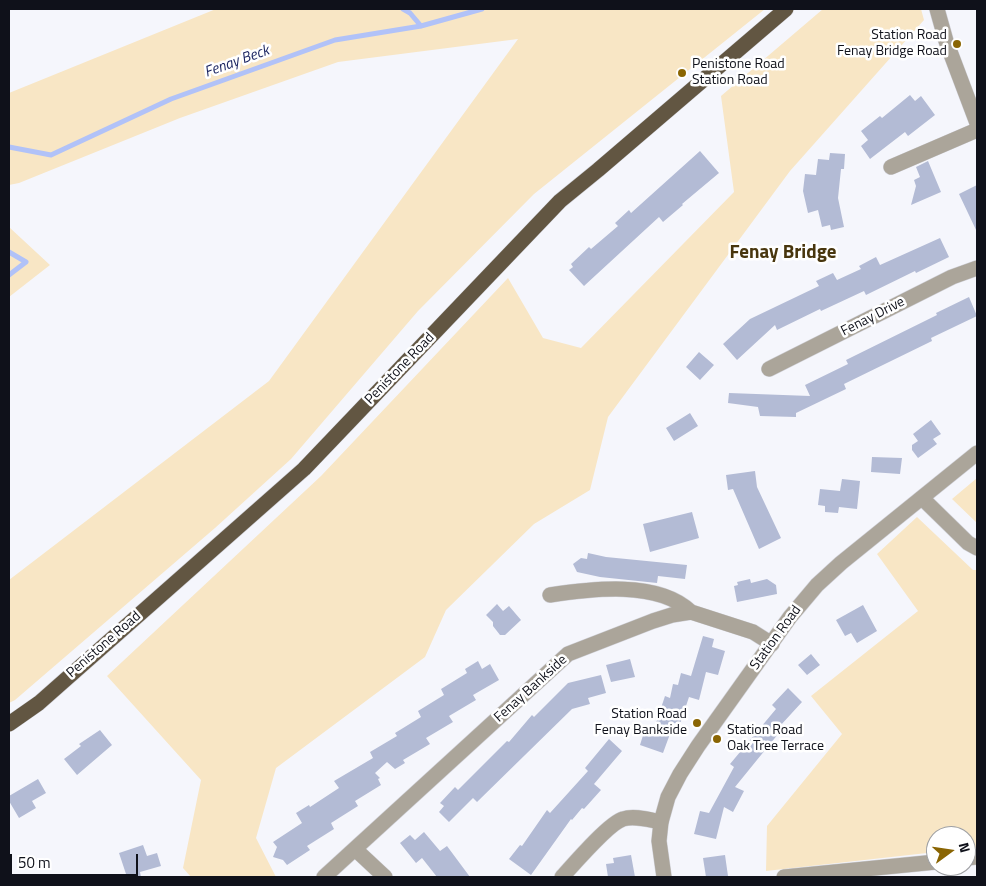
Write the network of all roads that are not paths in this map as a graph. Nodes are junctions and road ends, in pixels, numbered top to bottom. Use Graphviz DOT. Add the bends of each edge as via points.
graph roads {
  1 [pos="786,9"];
  2 [pos="938,9"];
  3 [pos="976,114"];
  4 [pos="977,130"];
  5 [pos="891,167"];
  6 [pos="977,268"];
  7 [pos="770,369"];
  8 [pos="977,453"];
  9 [pos="922,498"];
  10 [pos="977,548"];
  11 [pos="550,595"];
  12 [pos="691,612"];
  13 [pos="772,644"];
  14 [pos="9,724"];
  15 [pos="661,822"];
  16 [pos="355,849"];
  17 [pos="926,863"];
  18 [pos="324,877"];
  19 [pos="385,877"];
  20 [pos="562,877"];
  21 [pos="664,877"];
  22 [pos="784,877"];
  1 -- 14 [label="highway, Penistone Road" via="560,202 304,470 39,703"];
  2 -- 3 [label="street" via="946,41"];
  4 -- 5 [label="street"];
  6 -- 7 [label="street, Fenay Drive" via="952,277"];
  8 -- 9 [label="street, Station Road"];
  9 -- 10 [label="street"];
  9 -- 13 [label="street, Station Road" via="817,585"];
  11 -- 12 [label="street" via="585,590 658,594"];
  12 -- 13 [label="street, Fenay Bankside" via="753,632"];
  12 -- 16 [label="street, Fenay Bankside" via="653,621 568,654"];
  13 -- 15 [label="street, Station Road" via="680,774 668,796"];
  15 -- 20 [label="street" via="623,819 611,826"];
  15 -- 21 [label="street, Station Road" via="659,841"];
  16 -- 18 [label="street, Fenay Bankside"];
  16 -- 19 [label="street"];
  17 -- 22 [label="street"];
}
